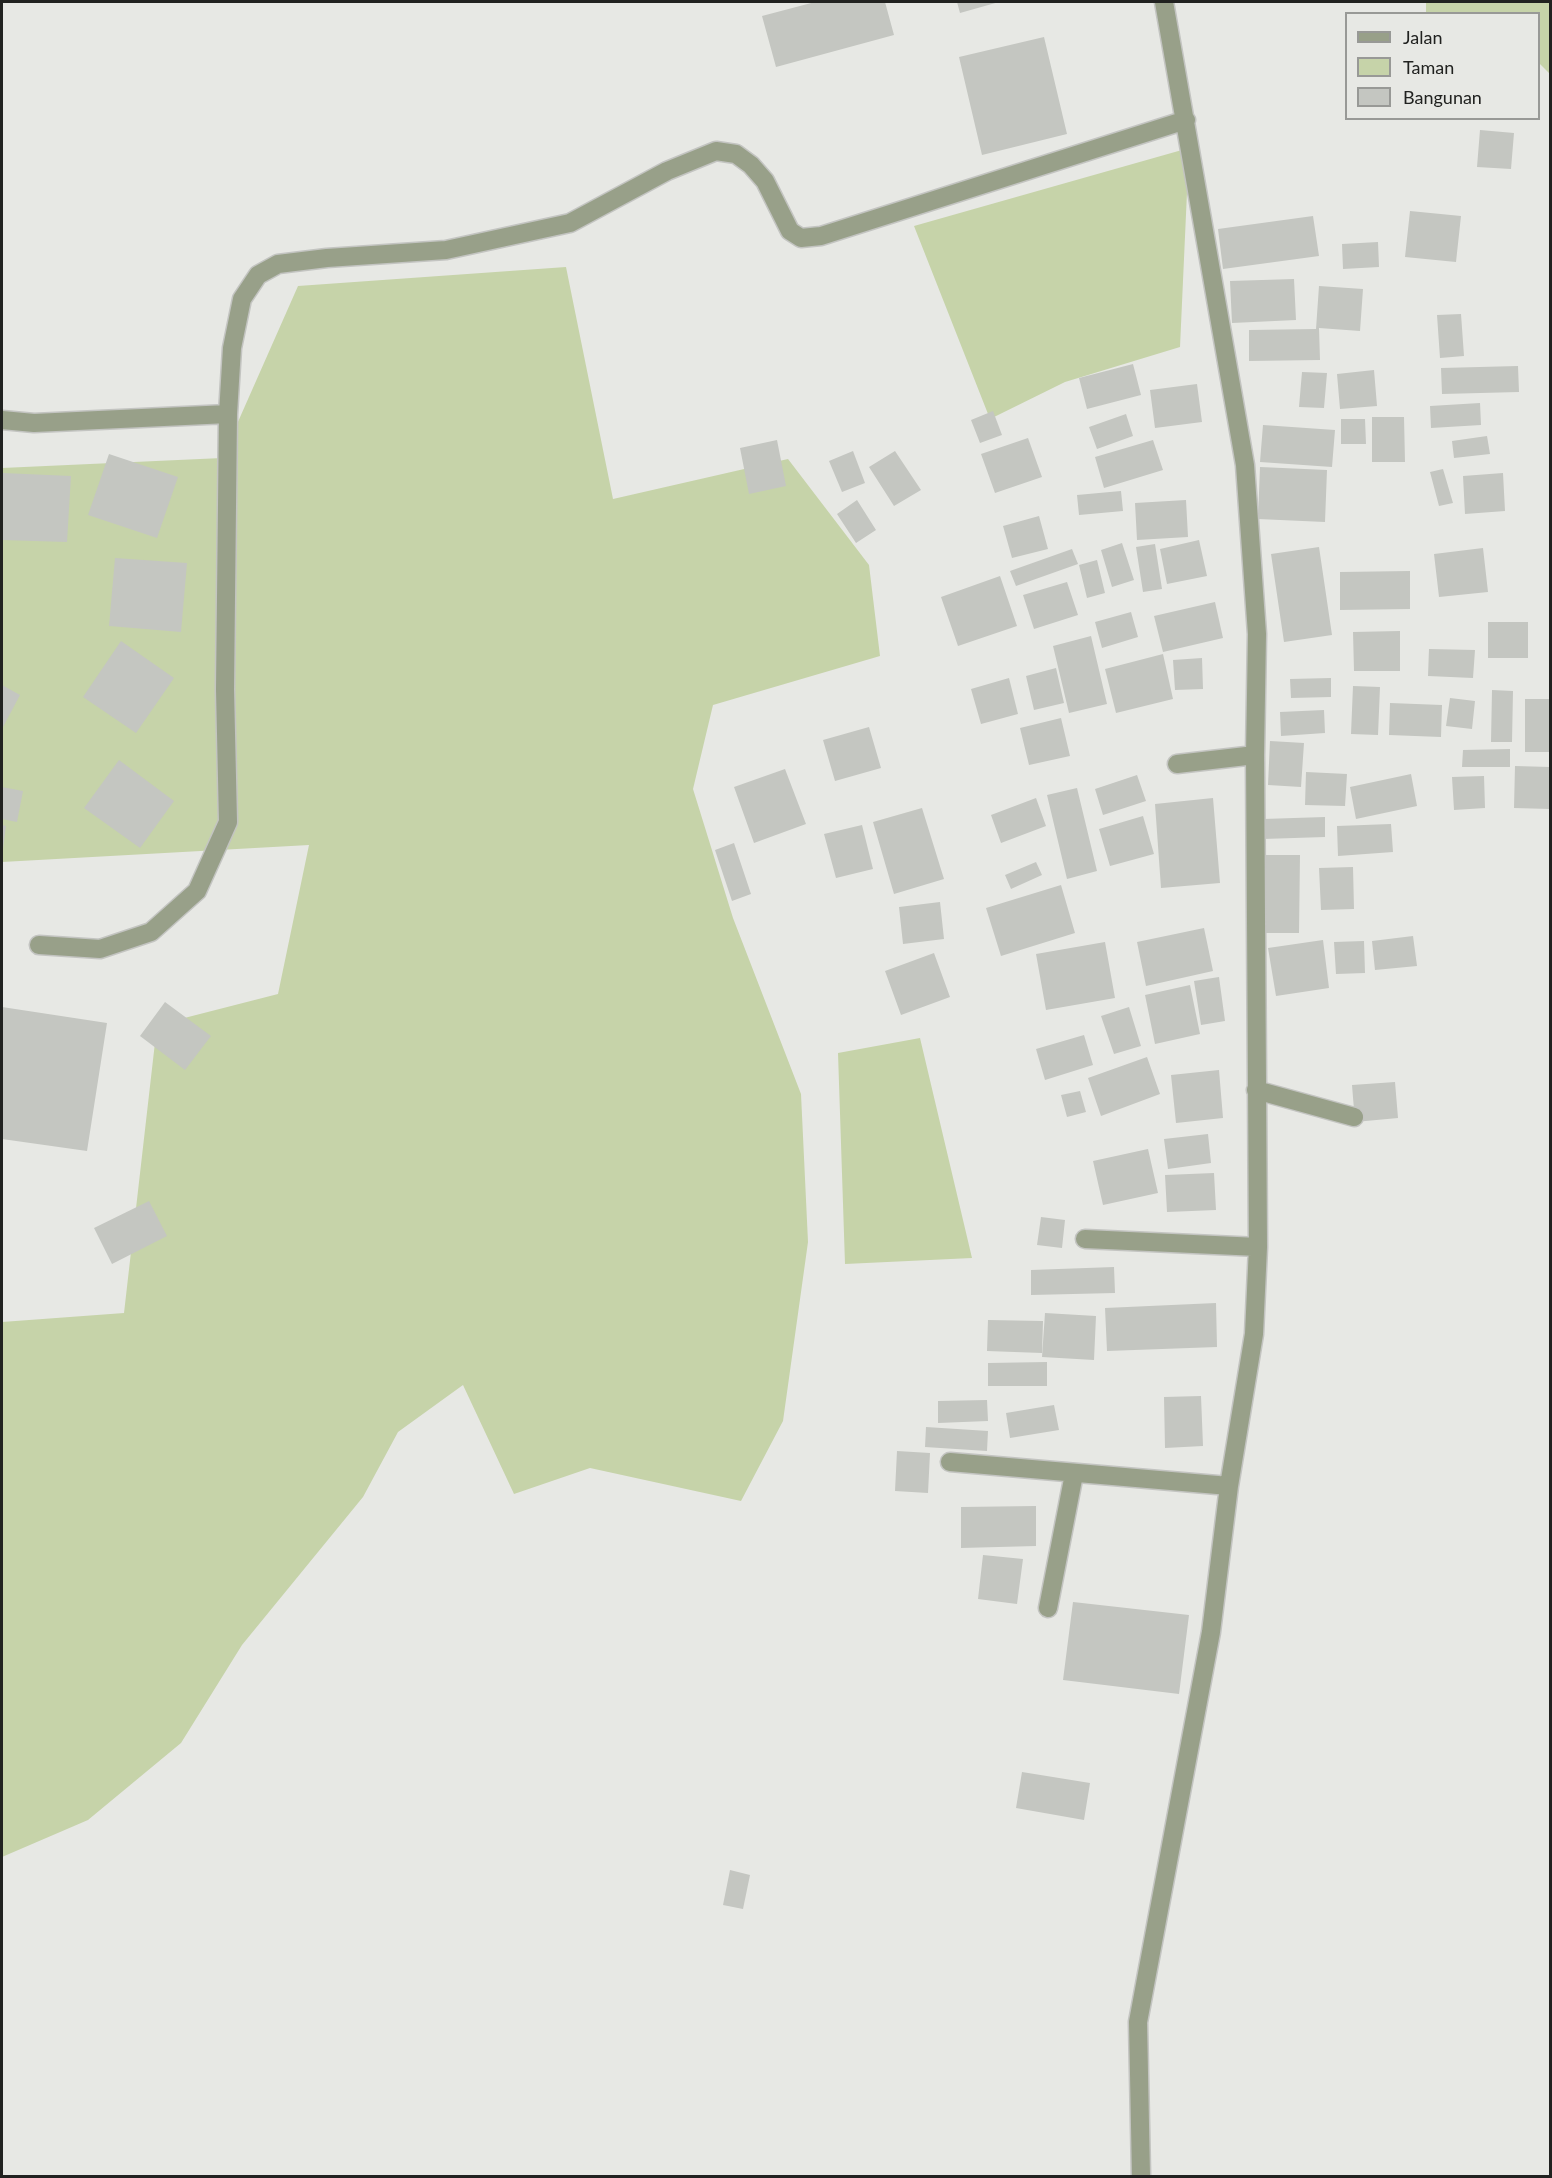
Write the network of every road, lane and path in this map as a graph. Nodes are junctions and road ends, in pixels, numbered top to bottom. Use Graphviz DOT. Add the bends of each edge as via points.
graph roads {
  1 [pos="1164,2"];
  2 [pos="1186,120"];
  3 [pos="228,414"];
  4 [pos="2,420"];
  5 [pos="1255,755"];
  6 [pos="1177,764"];
  7 [pos="39,945"];
  8 [pos="1256,1090"];
  9 [pos="1354,1117"];
  10 [pos="1085,1239"];
  11 [pos="1258,1247"];
  12 [pos="950,1462"];
  13 [pos="1074,1473"];
  14 [pos="1229,1486"];
  15 [pos="1047,1608"];
  16 [pos="1141,2176"];
  1 -- 2 [label="street"];
  2 -- 3 [label="street" via="821,236 801,238 790,231 765,181 752,165 736,154 716,151 667,171 570,223 446,250 278,264 258,275 242,298 232,348"];
  2 -- 5 [label="street" via="1245,465 1257,634"];
  3 -- 4 [label="street" via="34,423"];
  3 -- 7 [label="street" via="228,822 197,891 151,932 100,950"];
  5 -- 6 [label="street"];
  5 -- 8 [label="street"];
  8 -- 9 [label="street"];
  8 -- 11 [label="street"];
  10 -- 11 [label="street"];
  11 -- 14 [label="street" via="1254,1334"];
  12 -- 13 [label="street"];
  13 -- 14 [label="street"];
  13 -- 15 [label="street"];
  14 -- 16 [label="street" via="1211,1632 1138,2022"];
}
